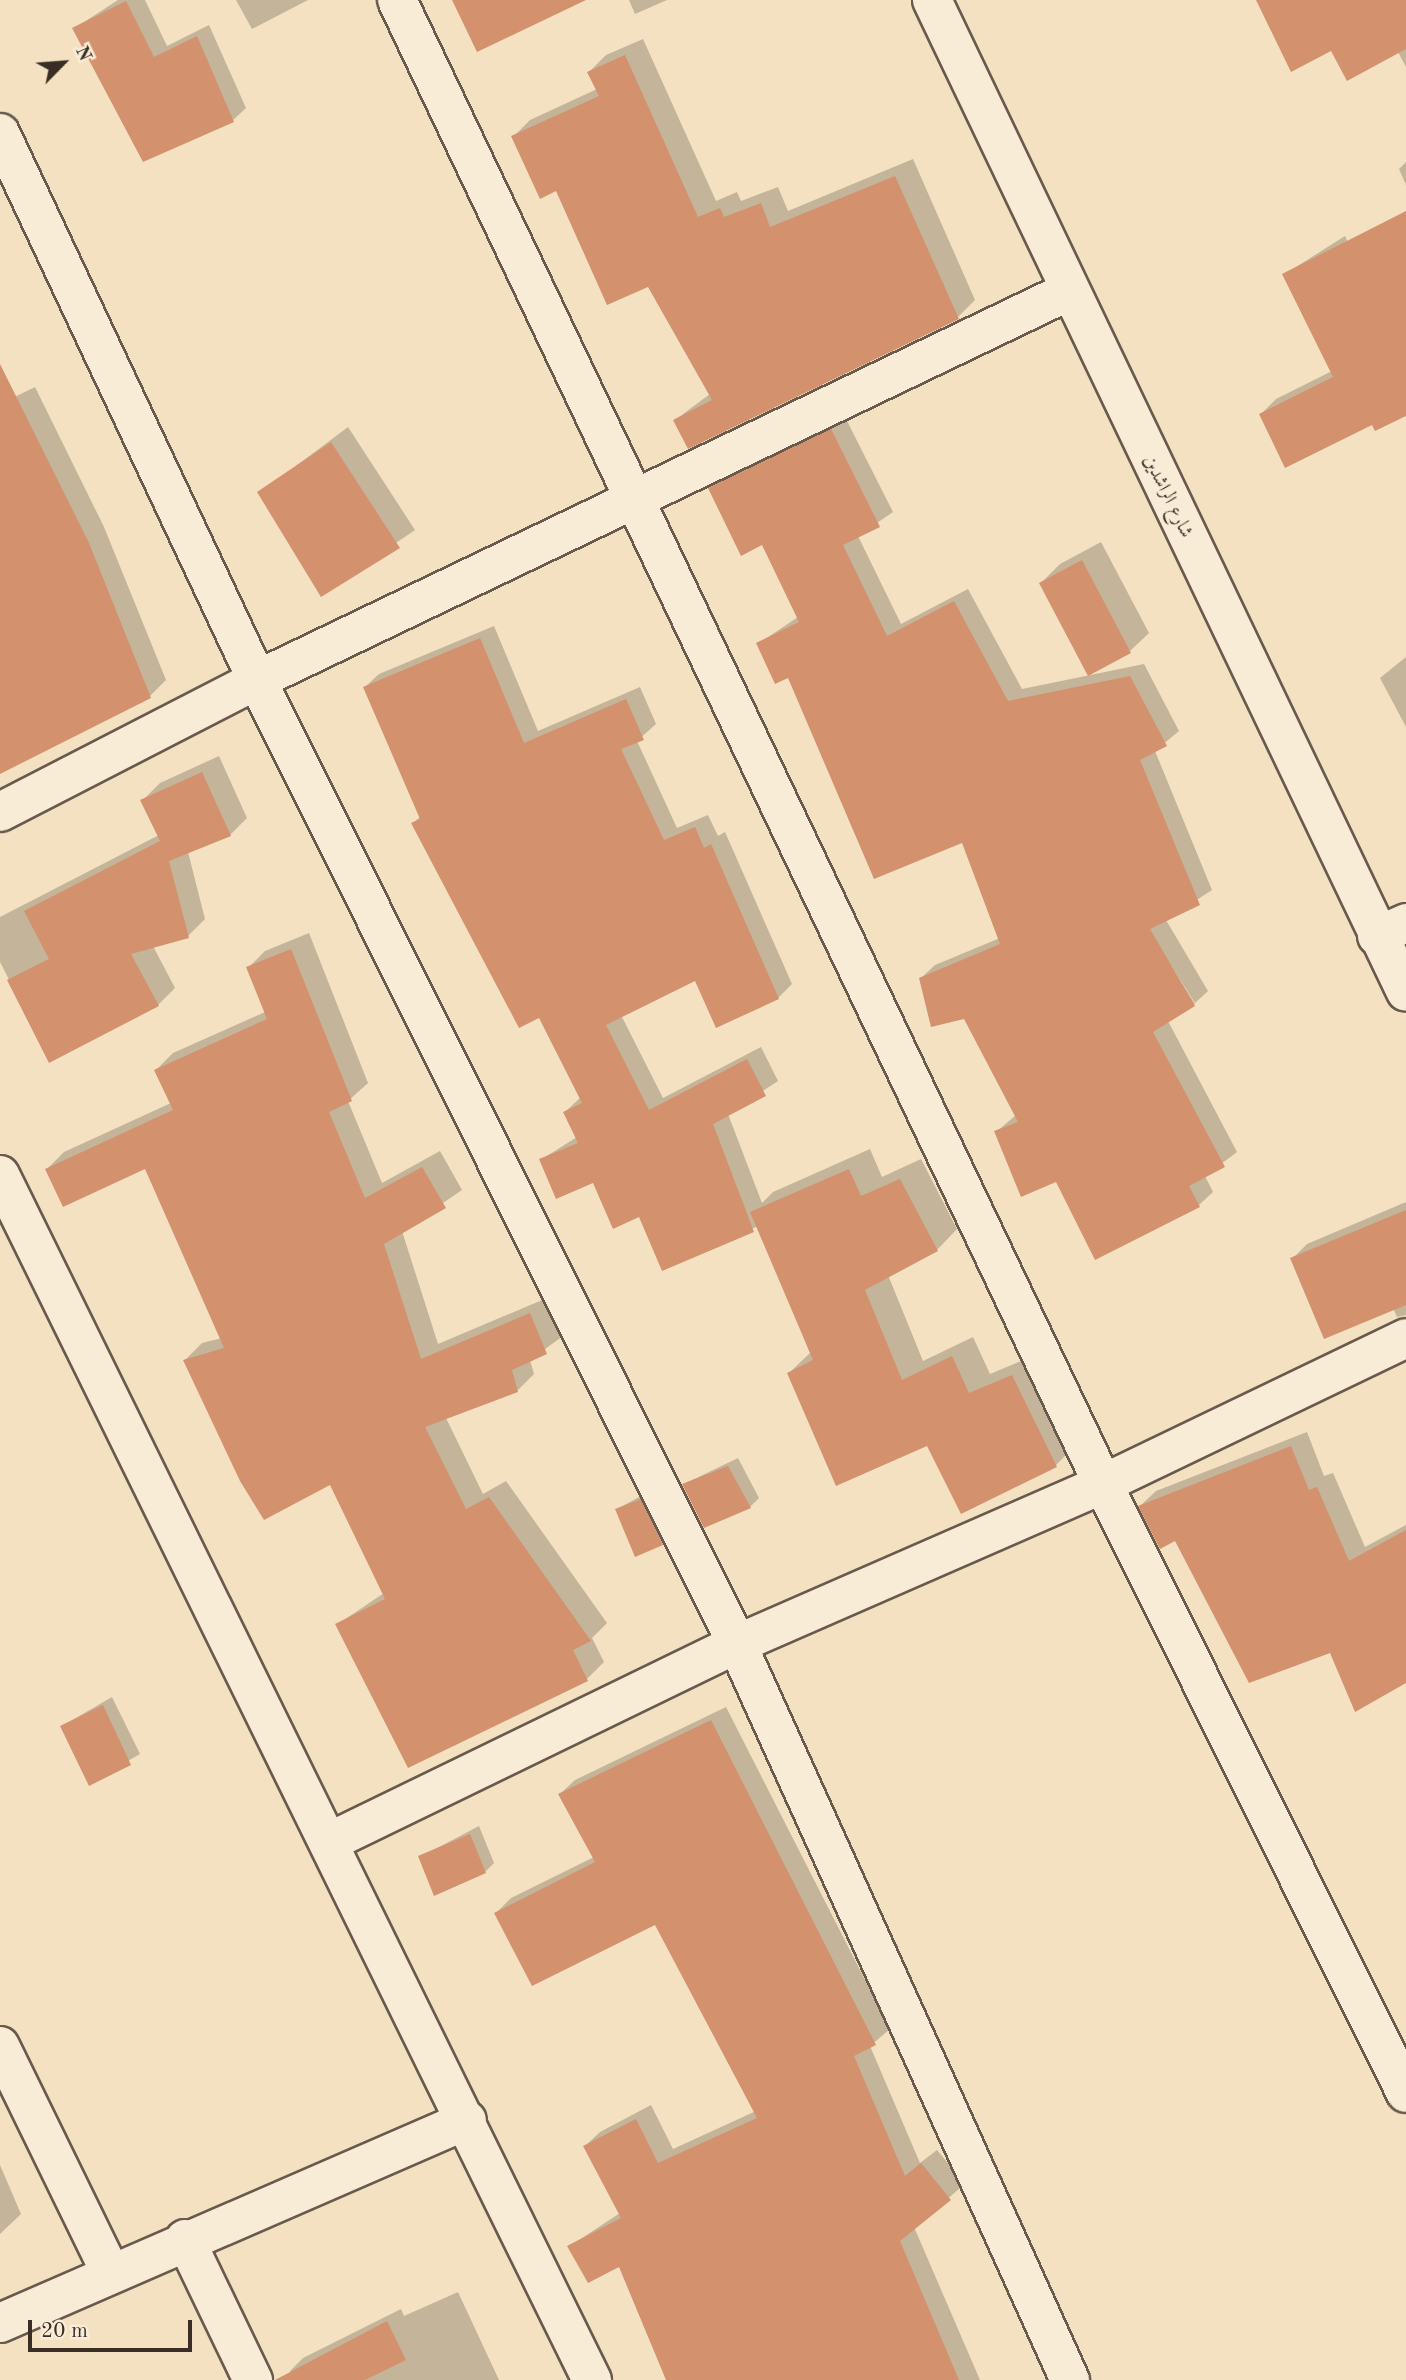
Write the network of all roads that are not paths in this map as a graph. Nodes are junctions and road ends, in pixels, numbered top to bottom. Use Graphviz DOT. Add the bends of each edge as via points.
graph roads {
  1 [pos="397,0"];
  2 [pos="932,0"];
  3 [pos="0,133"];
  4 [pos="1069,291"];
  5 [pos="634,501"];
  6 [pos="257,680"];
  7 [pos="0,812"];
  8 [pos="1391,929"];
  9 [pos="1406,992"];
  10 [pos="0,1175"];
  11 [pos="1406,1338"];
  12 [pos="1103,1484"];
  13 [pos="737,1644"];
  14 [pos="331,1841"];
  15 [pos="0,2046"];
  16 [pos="1406,2093"];
  17 [pos="467,2120"];
  18 [pos="185,2239"];
  19 [pos="110,2272"];
  20 [pos="0,2323"];
  21 [pos="253,2380"];
  22 [pos="592,2380"];
  23 [pos="1070,2380"];
  1 -- 5 [label="street"];
  2 -- 4 [label="street, شارع الراشدين"];
  3 -- 6 [label="street"];
  4 -- 5 [label="street"];
  4 -- 8 [label="street, شارع الراشدين"];
  5 -- 6 [label="street"];
  5 -- 12 [label="street"];
  6 -- 7 [label="street"];
  6 -- 13 [label="street"];
  8 -- 9 [label="street, شارع الراشدين"];
  10 -- 14 [label="street"];
  11 -- 12 [label="street"];
  12 -- 13 [label="street"];
  12 -- 16 [label="street"];
  13 -- 14 [label="street"];
  13 -- 23 [label="street"];
  14 -- 17 [label="street"];
  15 -- 19 [label="street"];
  17 -- 18 [label="street"];
  17 -- 22 [label="street"];
  18 -- 19 [label="street"];
  18 -- 21 [label="street"];
  19 -- 20 [label="street"];
}
